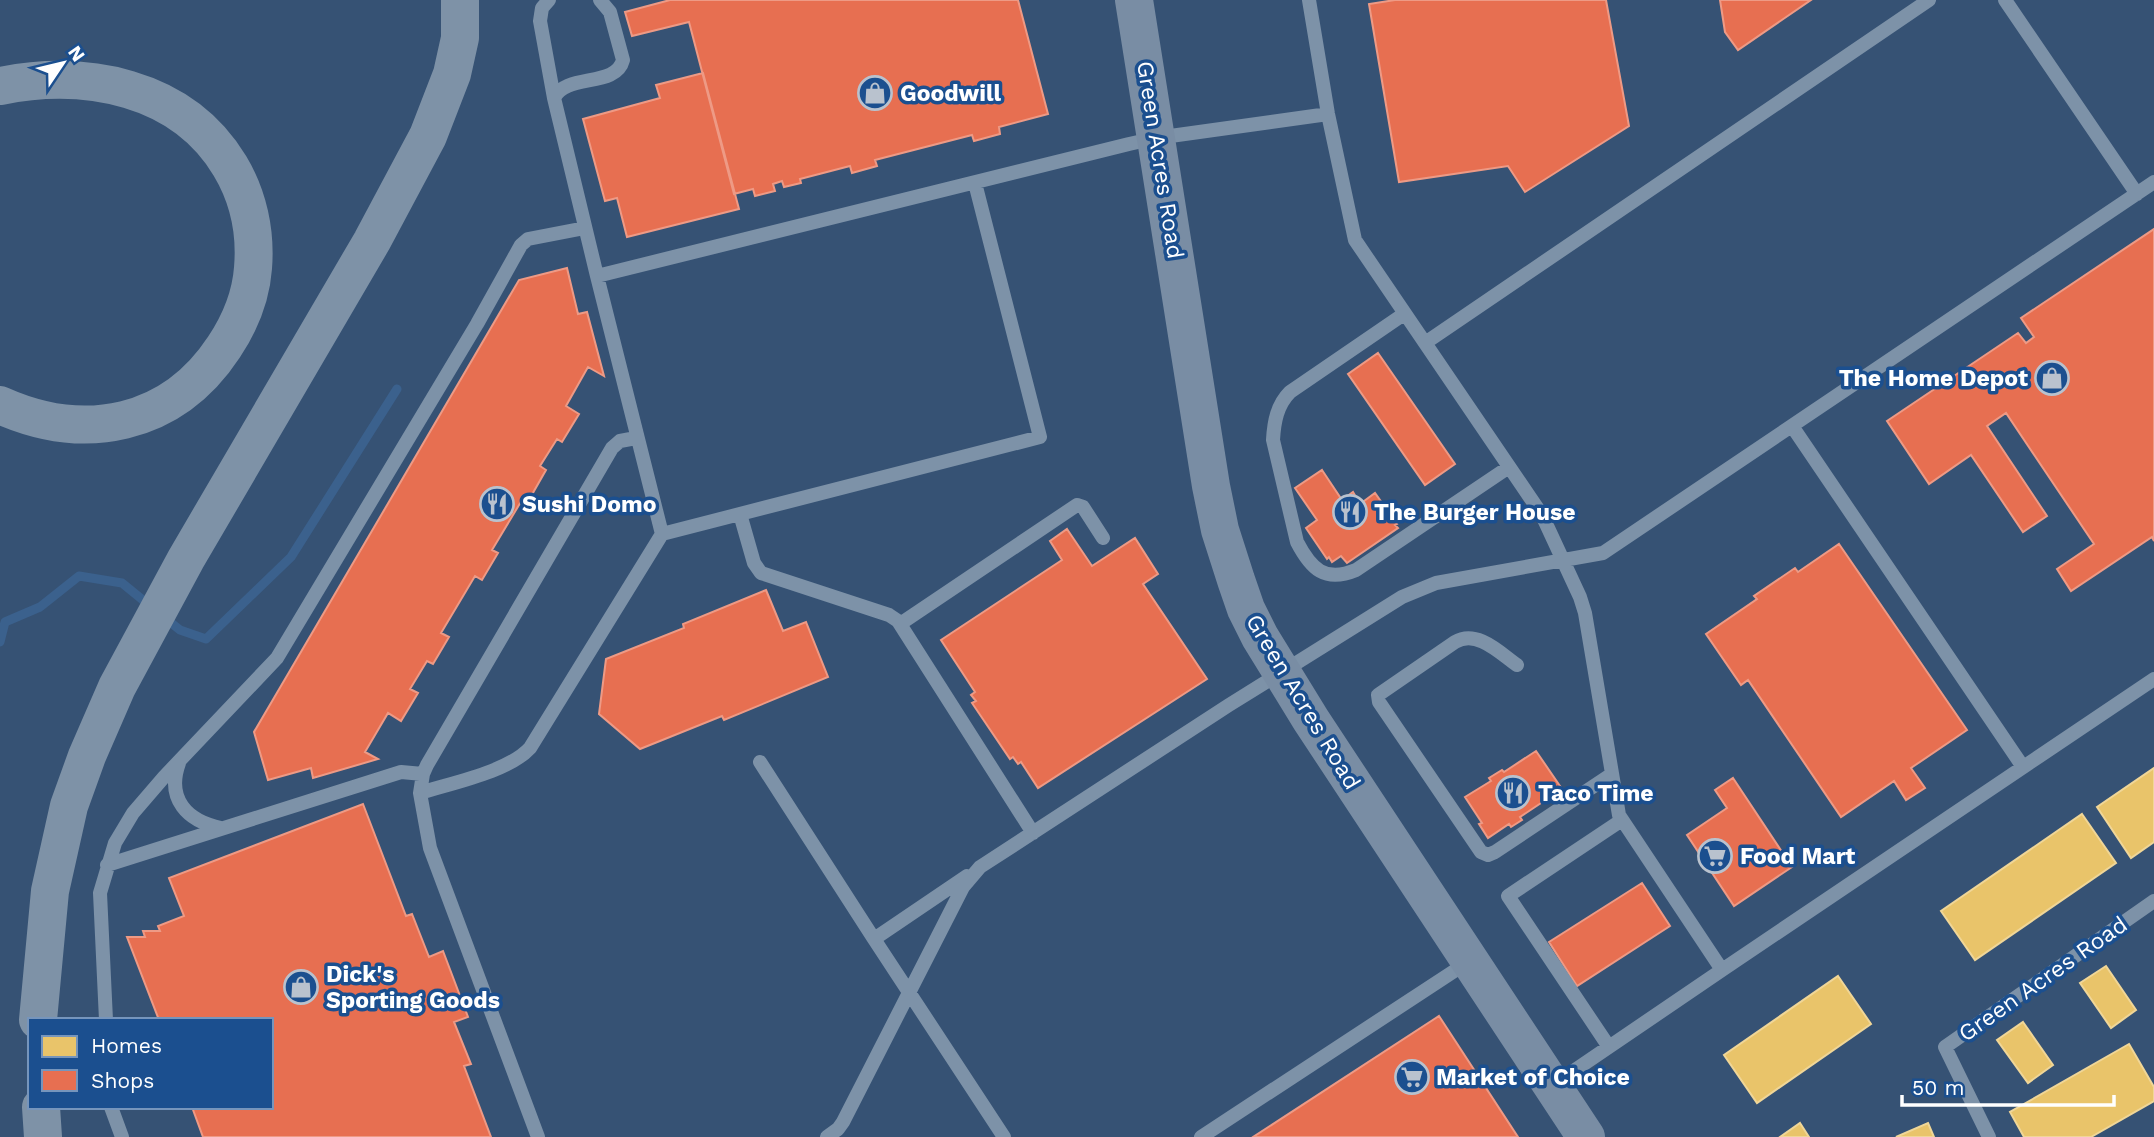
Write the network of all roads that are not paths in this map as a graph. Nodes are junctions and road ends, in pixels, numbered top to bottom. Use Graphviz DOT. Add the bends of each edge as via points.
graph roads {
  1 [pos="460,0"];
  2 [pos="549,0"];
  3 [pos="600,0"];
  4 [pos="1134,0"];
  5 [pos="1309,0"];
  6 [pos="1929,0"];
  7 [pos="2004,0"];
  8 [pos="0,86"];
  9 [pos="554,98"];
  10 [pos="1328,114"];
  11 [pos="1156,138"];
  12 [pos="2154,182"];
  13 [pos="975,183"];
  14 [pos="2137,194"];
  15 [pos="585,228"];
  16 [pos="597,276"];
  17 [pos="1404,314"];
  18 [pos="1425,343"];
  19 [pos="0,405"];
  20 [pos="1792,426"];
  21 [pos="636,438"];
  22 [pos="1509,467"];
  23 [pos="740,514"];
  24 [pos="662,534"];
  25 [pos="1103,538"];
  26 [pos="1562,559"];
  27 [pos="900,624"];
  28 [pos="1517,665"];
  29 [pos="1281,672"];
  30 [pos="2154,679"];
  31 [pos="181,759"];
  32 [pos="760,762"];
  33 [pos="2023,767"];
  34 [pos="423,774"];
  35 [pos="1612,774"];
  36 [pos="419,793"];
  37 [pos="1622,821"];
  38 [pos="223,828"];
  39 [pos="1033,832"];
  40 [pos="107,865"];
  41 [pos="979,867"];
  42 [pos="2154,901"];
  43 [pos="874,939"];
  44 [pos="1469,961"];
  45 [pos="1722,970"];
  46 [pos="909,993"];
  47 [pos="38,1018"];
  48 [pos="106,1018"];
  49 [pos="1608,1047"];
  50 [pos="1552,1086"];
  51 [pos="41,1109"];
  52 [pos="112,1109"];
  53 [pos="43,1137"];
  54 [pos="122,1137"];
  55 [pos="538,1137"];
  56 [pos="827,1137"];
  57 [pos="1004,1137"];
  58 [pos="1201,1137"];
  59 [pos="1586,1137"];
  60 [pos="1989,1137"];
  1 -- 47 [label="highway" via="460,38 452,74 428,136 145,633 87,756 69,806 50,891"];
  2 -- 9 [label="lane" via="540,21"];
  3 -- 9 [label="lane" via="610,12 622,65 611,74 560,89"];
  4 -- 11 [label="street, Green Acres Road"];
  5 -- 10 [label="lane"];
  6 -- 18 [label="lane"];
  7 -- 14 [label="lane"];
  8 -- 19 [label="highway" via="88,80 122,86 177,110 222,153 239,181 254,239 249,294 242,315 218,356 187,391 145,414 118,422 56,423"];
  9 -- 15 [label="lane"];
  10 -- 11 [label="lane"];
  10 -- 17 [label="lane" via="1355,240"];
  11 -- 13 [label="lane"];
  11 -- 29 [label="street, Green Acres Road" via="1220,530 1246,609"];
  12 -- 14 [label="lane"];
  13 -- 16 [label="lane"];
  13 -- 23 [label="lane" via="1040,436"];
  14 -- 20 [label="lane"];
  15 -- 16 [label="lane"];
  15 -- 31 [label="lane" via="528,239 521,245 277,658"];
  16 -- 21 [label="lane"];
  17 -- 18 [label="lane"];
  17 -- 22 [label="lane" via="1290,392 1278,409 1273,440 1302,552 1322,573 1348,574"];
  18 -- 22 [label="lane"];
  20 -- 26 [label="lane" via="1606,551"];
  20 -- 33 [label="lane"];
  21 -- 24 [label="lane"];
  21 -- 34 [label="lane" via="612,448"];
  22 -- 26 [label="lane" via="1542,515"];
  23 -- 24 [label="lane"];
  23 -- 27 [label="lane" via="761,573 889,615"];
  24 -- 36 [label="lane" via="524,755 508,765"];
  25 -- 27 [label="lane" via="1077,505"];
  26 -- 29 [label="lane" via="1418,590"];
  26 -- 35 [label="lane" via="1585,613"];
  27 -- 39 [label="lane"];
  28 -- 35 [label="lane" via="1483,642 1465,637 1378,695 1481,852 1494,852"];
  29 -- 39 [label="lane"];
  29 -- 44 [label="street, Green Acres Road"];
  30 -- 33 [label="lane"];
  31 -- 38 [label="lane" via="174,781 179,801 201,823"];
  31 -- 40 [label="lane" via="133,813"];
  32 -- 43 [label="lane"];
  33 -- 45 [label="lane"];
  34 -- 36 [label="lane"];
  34 -- 38 [label="lane" via="401,772"];
  35 -- 37 [label="lane"];
  36 -- 55 [label="lane" via="430,848"];
  37 -- 45 [label="lane"];
  37 -- 49 [label="lane" via="1508,896"];
  38 -- 40 [label="lane"];
  39 -- 41 [label="lane"];
  40 -- 48 [label="lane" via="100,893"];
  41 -- 43 [label="lane"];
  41 -- 46 [label="lane" via="963,887"];
  42 -- 60 [label="lane, Green Acres Road" via="1945,1047"];
  43 -- 46 [label="lane"];
  44 -- 50 [label="street, Green Acres Road"];
  44 -- 58 [label="lane"];
  45 -- 49 [label="lane"];
  46 -- 56 [label="lane" via="843,1122"];
  46 -- 57 [label="lane"];
  49 -- 50 [label="lane"];
  50 -- 59 [label="street, Green Acres Road"];
  51 -- 53 [label="highway"];
  52 -- 54 [label="lane"];
}
